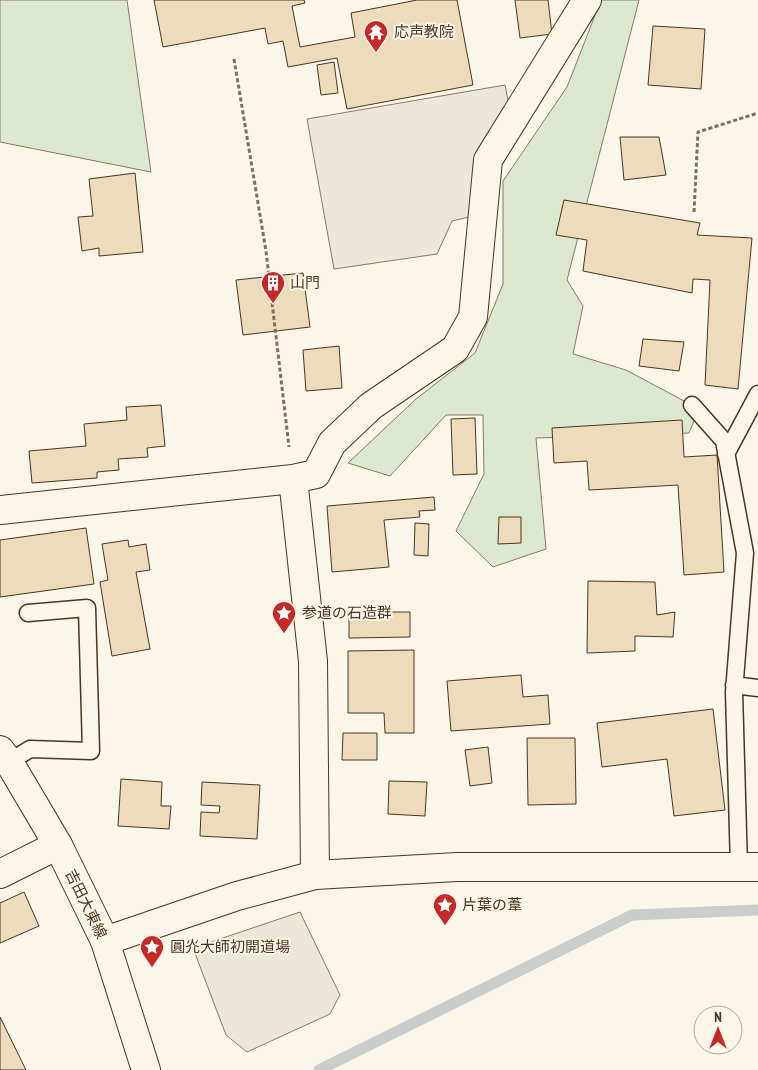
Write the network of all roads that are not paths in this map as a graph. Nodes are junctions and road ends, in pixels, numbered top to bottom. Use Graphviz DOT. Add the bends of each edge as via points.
graph roads {
  1 [pos="587,0"];
  2 [pos="758,394"];
  3 [pos="692,405"];
  4 [pos="726,454"];
  5 [pos="293,479"];
  6 [pos="0,510"];
  7 [pos="28,613"];
  8 [pos="734,685"];
  9 [pos="758,688"];
  10 [pos="4,756"];
  11 [pos="58,845"];
  12 [pos="748,867"];
  13 [pos="0,874"];
  14 [pos="315,875"];
  15 [pos="105,941"];
  16 [pos="146,1070"];
  1 -- 5 [label="street" via="488,160 473,317 455,349 371,406 332,443 316,474"];
  2 -- 4 [label="lane"];
  3 -- 4 [label="lane" via="724,442"];
  4 -- 8 [label="lane" via="745,552"];
  5 -- 6 [label="street"];
  5 -- 14 [label="street" via="313,661"];
  7 -- 10 [label="lane" via="87,608 91,750 30,749"];
  8 -- 9 [label="lane"];
  8 -- 12 [label="lane"];
  10 -- 11 [label="street, 吉田大東線"];
  11 -- 13 [label="street"];
  11 -- 15 [label="street, 吉田大東線"];
  12 -- 14 [label="street" via="457,867"];
  14 -- 15 [label="street" via="237,896"];
  15 -- 16 [label="street, 吉田大東線"];
}
